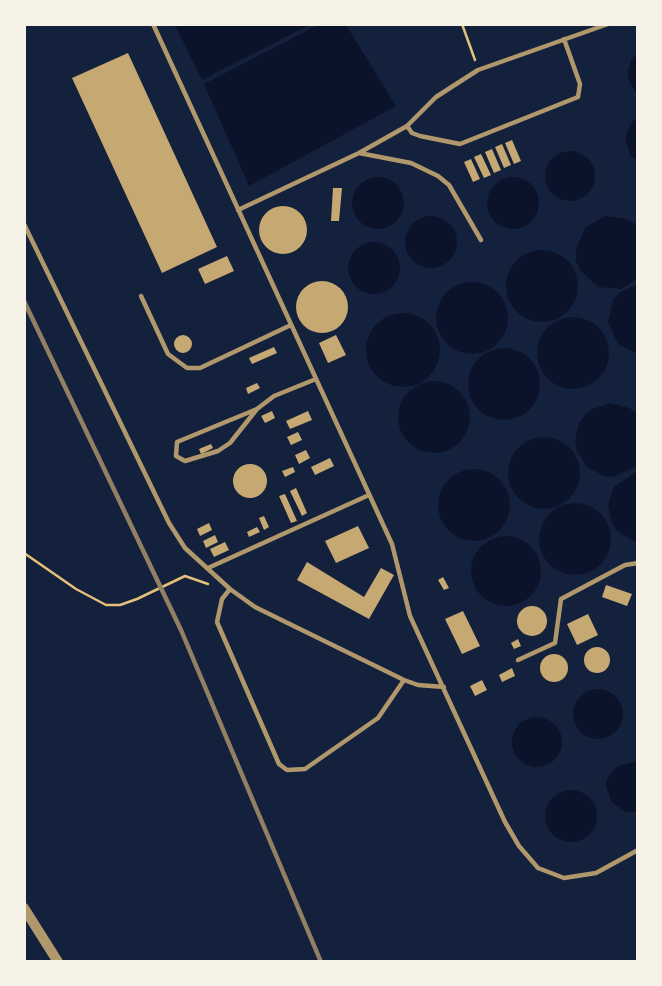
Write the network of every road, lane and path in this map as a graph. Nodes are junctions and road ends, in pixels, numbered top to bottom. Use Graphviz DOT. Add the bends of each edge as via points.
graph roads {
  1 [pos="153,24"];
  2 [pos="462,24"];
  3 [pos="608,24"];
  4 [pos="564,40"];
  5 [pos="478,70"];
  6 [pos="407,125"];
  7 [pos="359,153"];
  8 [pos="239,210"];
  9 [pos="24,224"];
  10 [pos="481,240"];
  11 [pos="141,296"];
  12 [pos="291,325"];
  13 [pos="316,379"];
  14 [pos="257,409"];
  15 [pos="369,495"];
  16 [pos="24,553"];
  17 [pos="638,563"];
  18 [pos="208,569"];
  19 [pos="228,587"];
  20 [pos="517,660"];
  21 [pos="404,680"];
  22 [pos="444,687"];
  23 [pos="638,850"];
  24 [pos="24,908"];
  25 [pos="58,961"];
  1 -- 8 [label="lane"];
  2 -- 5 [label="path"];
  3 -- 4 [label="lane"];
  4 -- 5 [label="lane"];
  4 -- 6 [label="lane" via="580,84 578,97 460,144 420,136"];
  5 -- 6 [label="lane" via="436,97"];
  6 -- 7 [label="lane"];
  7 -- 8 [label="lane"];
  7 -- 10 [label="lane" via="411,163 438,176 449,185"];
  8 -- 12 [label="lane"];
  9 -- 18 [label="lane" via="169,523 185,548"];
  11 -- 12 [label="lane" via="168,354 187,368 200,368"];
  12 -- 13 [label="lane"];
  13 -- 14 [label="lane" via="274,396"];
  13 -- 15 [label="lane"];
  14 -- 14 [label="lane" via="218,451 185,461 176,456 177,442"];
  15 -- 18 [label="lane"];
  15 -- 22 [label="lane" via="393,544 410,616"];
  16 -- 19 [label="path" via="106,605 120,605 185,576"];
  17 -- 20 [label="lane" via="625,565 561,598 555,643"];
  18 -- 19 [label="lane"];
  19 -- 21 [label="lane" via="255,607"];
  19 -- 21 [label="lane" via="217,622 279,764 287,770 305,769 378,718"];
  21 -- 22 [label="lane"];
  22 -- 23 [label="lane" via="505,822 538,868 564,878 596,873"];
  24 -- 25 [label="street"];
}
